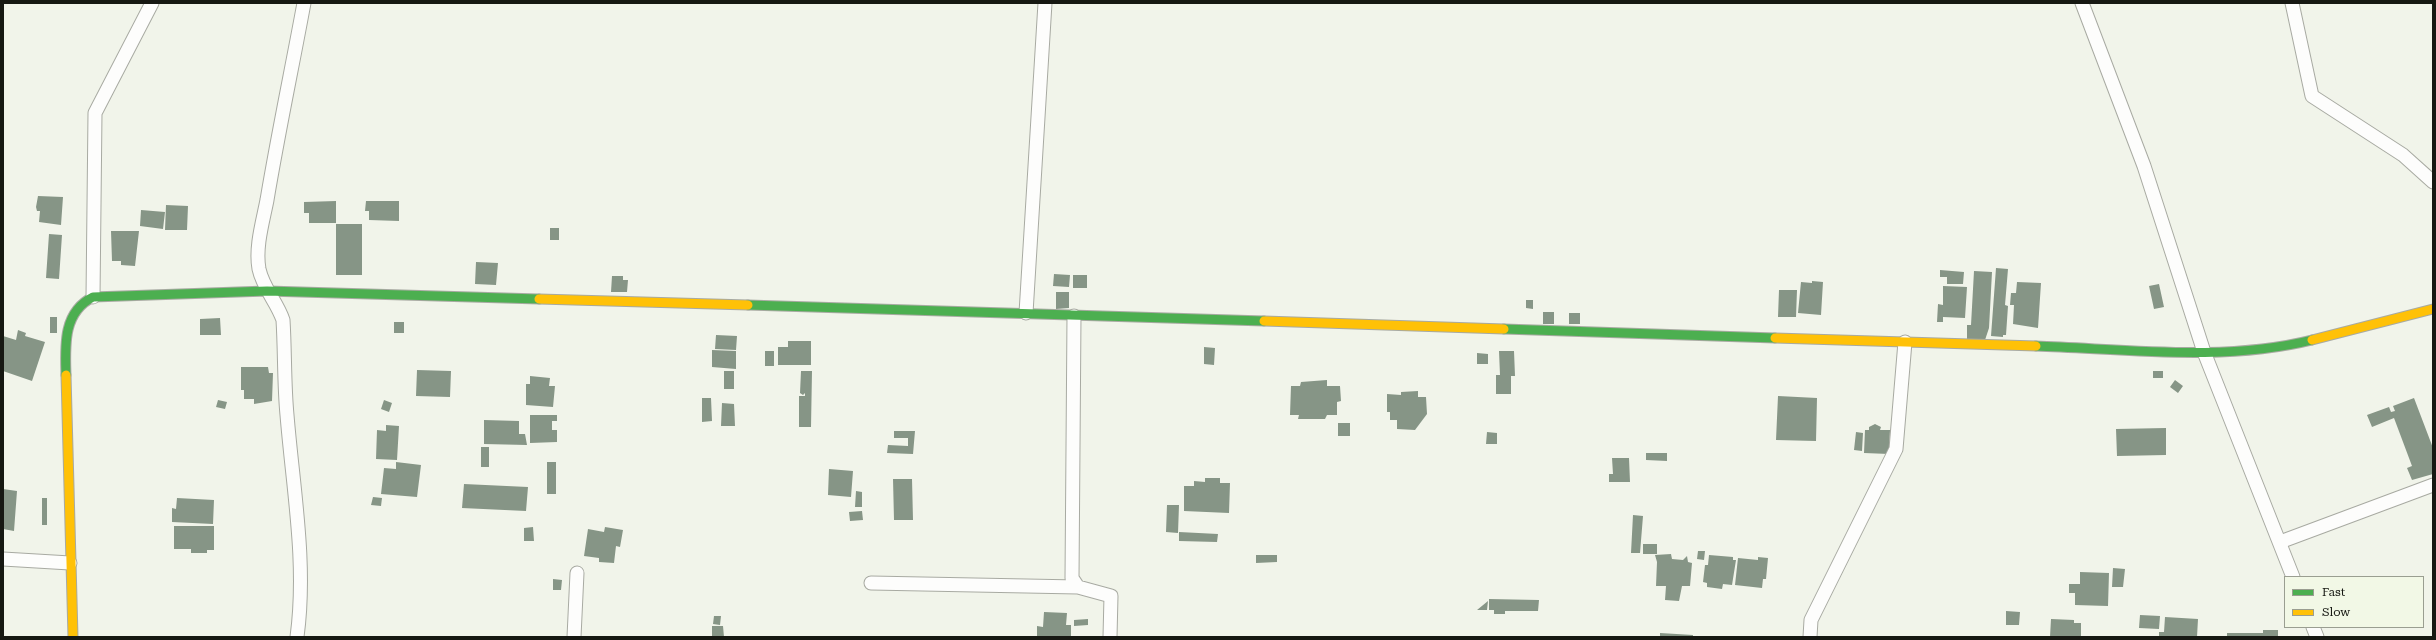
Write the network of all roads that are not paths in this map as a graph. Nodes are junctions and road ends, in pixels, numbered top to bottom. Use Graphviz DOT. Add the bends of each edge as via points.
graph roads {
  1 [pos="152,3"];
  2 [pos="304,3"];
  3 [pos="1045,3"];
  4 [pos="2082,3"];
  5 [pos="2292,3"];
  6 [pos="2433,182"];
  7 [pos="267,291"];
  8 [pos="93,298"];
  9 [pos="2433,309"];
  10 [pos="1026,313"];
  11 [pos="1074,316"];
  12 [pos="1905,342"];
  13 [pos="2204,352"];
  14 [pos="2433,485"];
  15 [pos="2280,542"];
  16 [pos="3,559"];
  17 [pos="70,563"];
  18 [pos="577,573"];
  19 [pos="2293,576"];
  20 [pos="871,582"];
  21 [pos="1078,586"];
  22 [pos="73,637"];
  23 [pos="297,637"];
  24 [pos="574,637"];
  25 [pos="1110,637"];
  26 [pos="1810,637"];
  1 -- 8 [label="street" via="95,113"];
  2 -- 7 [label="street" via="259,245 258,267"];
  3 -- 10 [label="street"];
  4 -- 13 [label="street" via="2144,166"];
  5 -- 6 [label="street" via="2312,96 2402,155"];
  7 -- 8 [label="street"];
  7 -- 10 [label="street"];
  7 -- 23 [label="street" via="279,307 283,320 286,413 297,510 301,607"];
  8 -- 17 [label="street" via="81,302 73,313 64,348"];
  9 -- 13 [label="street" via="2295,344 2254,350"];
  10 -- 11 [label="street"];
  11 -- 12 [label="street"];
  11 -- 21 [label="street" via="1072,578"];
  12 -- 13 [label="street"];
  12 -- 26 [label="street" via="1896,449 1811,620"];
  13 -- 15 [label="street"];
  14 -- 15 [label="street"];
  15 -- 19 [label="street"];
  16 -- 17 [label="street"];
  17 -- 22 [label="street"];
  18 -- 24 [label="street"];
  20 -- 21 [label="street"];
  21 -- 25 [label="street" via="1111,596"];
}
